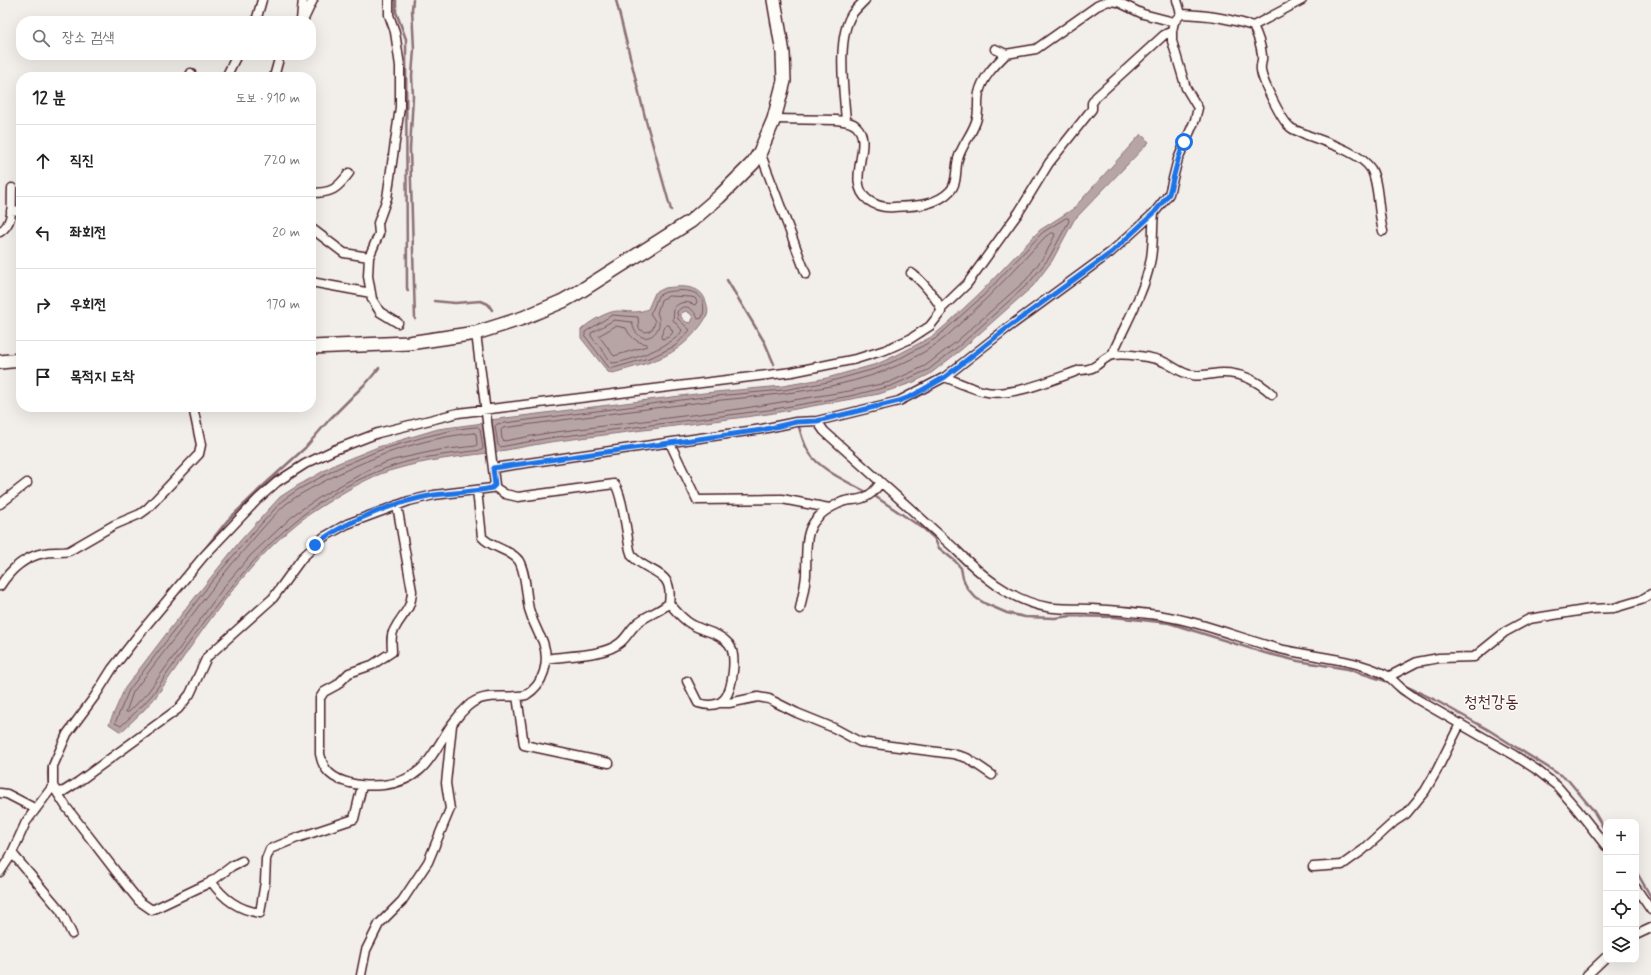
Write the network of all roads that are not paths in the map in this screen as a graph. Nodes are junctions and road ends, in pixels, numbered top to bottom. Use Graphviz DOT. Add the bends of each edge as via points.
graph roads {
  1 [pos="262,0"];
  2 [pos="303,0"];
  3 [pos="313,0"];
  4 [pos="389,0"];
  5 [pos="774,0"];
  6 [pos="865,0"];
  7 [pos="1177,0"];
  8 [pos="1302,0"];
  9 [pos="1181,14"];
  10 [pos="257,16"];
  11 [pos="302,16"];
  12 [pos="305,16"];
  13 [pos="1174,22"];
  14 [pos="1253,26"];
  15 [pos="1172,31"];
  16 [pos="995,49"];
  17 [pos="1006,54"];
  18 [pos="234,60"];
  19 [pos="279,60"];
  20 [pos="228,72"];
  21 [pos="275,72"];
  22 [pos="774,119"];
  23 [pos="846,121"];
  24 [pos="760,152"];
  25 [pos="350,173"];
  26 [pos="12,188"];
  27 [pos="316,192"];
  28 [pos="16,210"];
  29 [pos="11,211"];
  30 [pos="1154,213"];
  31 [pos="0,232"];
  32 [pos="316,232"];
  33 [pos="1384,232"];
  34 [pos="369,257"];
  35 [pos="910,273"];
  36 [pos="806,274"];
  37 [pos="316,283"];
  38 [pos="371,293"];
  39 [pos="941,309"];
  40 [pos="398,323"];
  41 [pos="476,334"];
  42 [pos="316,347"];
  43 [pos="1112,355"];
  44 [pos="16,360"];
  45 [pos="0,362"];
  46 [pos="945,377"];
  47 [pos="1272,394"];
  48 [pos="194,412"];
  49 [pos="486,412"];
  50 [pos="817,421"];
  51 [pos="670,443"];
  52 [pos="493,468"];
  53 [pos="881,482"];
  54 [pos="27,483"];
  55 [pos="493,486"];
  56 [pos="477,490"];
  57 [pos="0,504"];
  58 [pos="396,505"];
  59 [pos="829,508"];
  60 [pos="0,586"];
  61 [pos="1651,594"];
  62 [pos="669,603"];
  63 [pos="800,609"];
  64 [pos="546,659"];
  65 [pos="687,681"];
  66 [pos="1394,681"];
  67 [pos="517,696"];
  68 [pos="720,703"];
  69 [pos="452,723"];
  70 [pos="1460,724"];
  71 [pos="609,763"];
  72 [pos="992,775"];
  73 [pos="362,786"];
  74 [pos="55,789"];
  75 [pos="0,794"];
  76 [pos="36,809"];
  77 [pos="1603,842"];
  78 [pos="12,853"];
  79 [pos="242,861"];
  80 [pos="1313,867"];
  81 [pos="0,872"];
  82 [pos="211,881"];
  83 [pos="1638,891"];
  84 [pos="1651,910"];
  85 [pos="1651,928"];
  86 [pos="72,934"];
  87 [pos="1639,934"];
  88 [pos="1603,960"];
  89 [pos="361,975"];
  90 [pos="1587,975"];
  1 -- 10 [label="street"];
  2 -- 11 [label="street"];
  3 -- 12 [label="street"];
  4 -- 34 [label="street" via="389,15 395,32 400,66 400,107 387,198 378,223 379,234"];
  5 -- 22 [label="main road" via="783,54 784,81"];
  6 -- 23 [label="street" via="852,14 845,34 842,73"];
  7 -- 9 [label="street"];
  8 -- 14 [label="street"];
  9 -- 13 [label="street"];
  9 -- 14 [label="street" via="1226,18"];
  13 -- 15 [label="street"];
  13 -- 17 [label="street" via="1143,14 1118,2 1108,1 1036,49"];
  14 -- 33 [label="street" via="1259,38 1261,70 1265,84 1280,114 1290,127 1346,151 1371,169"];
  15 -- 30 [label="street" via="1172,41 1186,88 1198,108 1178,160 1169,194"];
  15 -- 39 [label="street" via="1164,35 1096,97 1092,109 1048,163 1019,212 979,269"];
  16 -- 17 [label="street"];
  17 -- 23 [label="street" via="996,63 979,91 977,118 962,147 955,182 952,190 942,198 924,205 885,208 863,196 858,178 862,138 855,125"];
  18 -- 20 [label="street"];
  19 -- 21 [label="street"];
  22 -- 23 [label="street"];
  22 -- 24 [label="main road"];
  24 -- 36 [label="street"];
  24 -- 41 [label="main road" via="742,176 719,197 691,221 665,238 563,301"];
  25 -- 27 [label="street" via="331,191"];
  26 -- 29 [label="street"];
  28 -- 29 [label="street"];
  29 -- 31 [label="street" via="11,220 7,228"];
  30 -- 43 [label="street" via="1151,261 1144,286"];
  30 -- 46 [label="street" via="1112,252"];
  32 -- 34 [label="street" via="344,253"];
  34 -- 38 [label="street" via="368,276"];
  35 -- 39 [label="street" via="918,278"];
  37 -- 38 [label="street"];
  38 -- 40 [label="street" via="380,312"];
  39 -- 49 [label="street" via="930,326 910,339 856,360 792,372"];
  41 -- 42 [label="main road" via="409,343"];
  41 -- 49 [label="street"];
  43 -- 46 [label="street" via="1087,370 1016,391 984,392"];
  43 -- 47 [label="street" via="1149,356 1191,376 1222,373 1248,377 1262,384"];
  44 -- 45 [label="main road"];
  46 -- 50 [label="street" via="899,401"];
  48 -- 60 [label="street" via="200,445 199,454 147,509 69,551 44,553 20,564"];
  49 -- 52 [label="street"];
  49 -- 74 [label="street" via="458,413 378,433 334,450 277,482 203,557 112,669 67,734 53,766"];
  50 -- 51 [label="street" via="796,422 762,430"];
  50 -- 53 [label="street" via="824,431"];
  51 -- 52 [label="street"];
  51 -- 59 [label="street" via="697,500 782,499"];
  52 -- 55 [label="street"];
  53 -- 59 [label="street" via="863,498 845,501"];
  53 -- 66 [label="street" via="986,578 1020,598 1057,609 1123,611 1173,618 1271,647 1367,667"];
  54 -- 57 [label="street"];
  55 -- 56 [label="street"];
  55 -- 62 [label="street" via="506,494 518,497 614,484 621,498 630,550 635,558 665,578 670,588"];
  56 -- 58 [label="street" via="420,498"];
  56 -- 64 [label="street" via="482,537 486,542 518,560 531,615 544,642"];
  58 -- 73 [label="street" via="412,602 394,629 392,652 372,665 349,673 320,698 321,762 332,776"];
  58 -- 74 [label="street" via="347,524 315,545 294,568 273,598 207,657 190,694 178,709 78,782 64,791"];
  59 -- 63 [label="street" via="808,530 805,585"];
  61 -- 66 [label="street" via="1641,600 1614,608 1529,619 1505,632 1474,657 1439,658 1417,662"];
  62 -- 64 [label="street" via="638,622 622,641 608,649"];
  62 -- 68 [label="street" via="685,621 717,634 732,648 734,667 731,688 728,696"];
  64 -- 67 [label="street" via="543,677 524,696"];
  65 -- 68 [label="street" via="698,703"];
  66 -- 70 [label="street"];
  67 -- 69 [label="street" via="482,697 467,706"];
  67 -- 71 [label="street" via="524,745"];
  68 -- 72 [label="street" via="758,697 769,699 860,742 953,754 967,758"];
  69 -- 73 [label="street" via="425,766 416,774 398,782"];
  69 -- 89 [label="street" via="446,783 450,809 428,862 402,901 379,924 366,950"];
  70 -- 77 [label="street" via="1514,755 1557,786"];
  70 -- 80 [label="street" via="1446,756 1406,814 1342,865"];
  73 -- 82 [label="street" via="354,819 270,849 266,859 260,913 227,900"];
  74 -- 76 [label="street"];
  74 -- 82 [label="street" via="139,901 152,910"];
  75 -- 76 [label="street" via="8,794"];
  76 -- 78 [label="street" via="26,822"];
  78 -- 81 [label="street"];
  78 -- 86 [label="street" via="61,911"];
  79 -- 82 [label="street"];
  83 -- 84 [label="street"];
  85 -- 87 [label="street"];
  88 -- 90 [label="street"];
}
